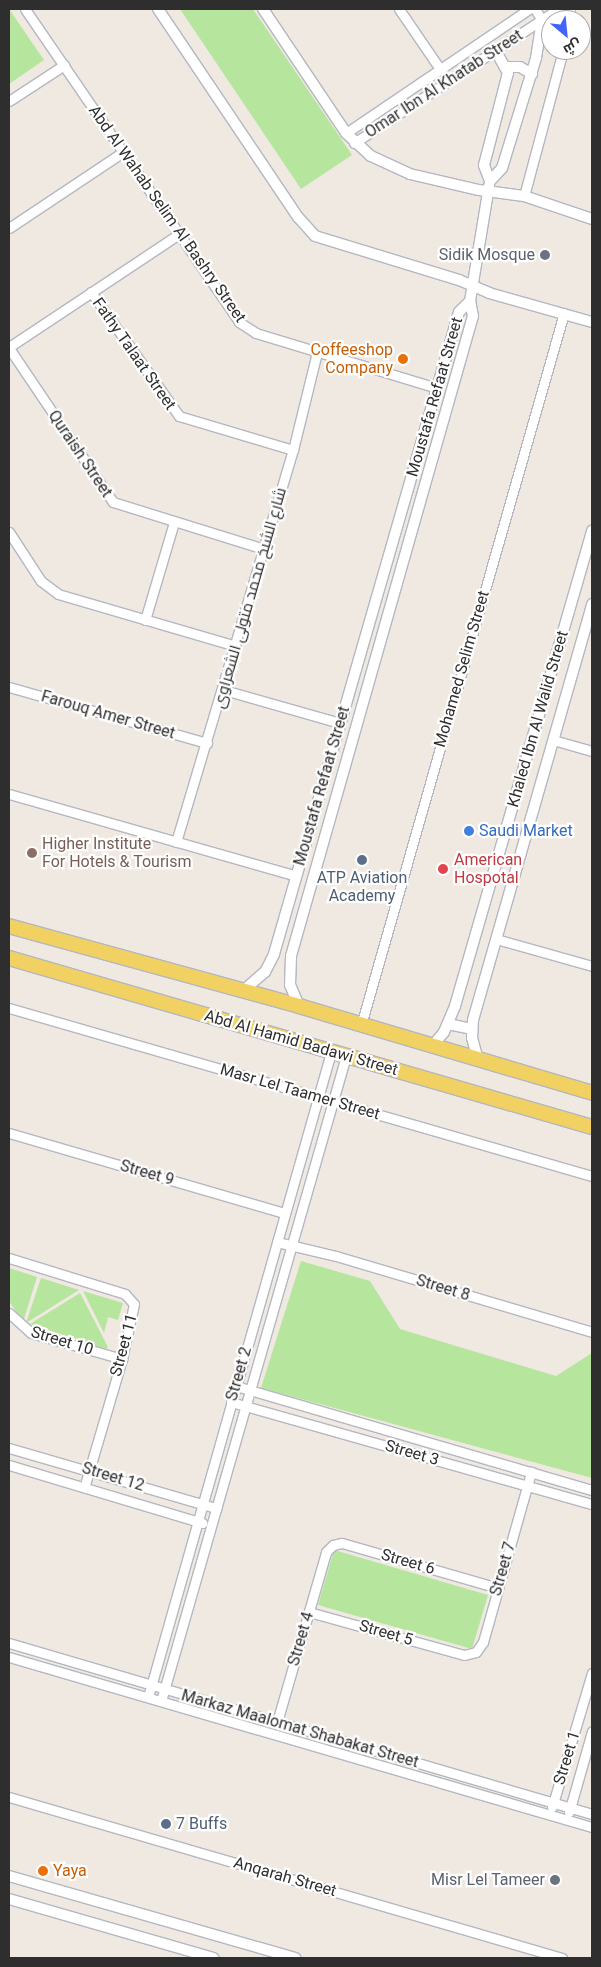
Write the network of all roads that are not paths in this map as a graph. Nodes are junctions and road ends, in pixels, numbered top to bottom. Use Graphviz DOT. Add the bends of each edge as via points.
graph roads {
  1 [pos="26,9"];
  2 [pos="158,9"];
  3 [pos="263,9"];
  4 [pos="399,9"];
  5 [pos="529,9"];
  6 [pos="541,21"];
  7 [pos="541,25"];
  8 [pos="496,51"];
  9 [pos="561,60"];
  10 [pos="64,65"];
  11 [pos="507,67"];
  12 [pos="440,69"];
  13 [pos="532,74"];
  14 [pos="9,101"];
  15 [pos="346,132"];
  16 [pos="354,143"];
  17 [pos="123,152"];
  18 [pos="490,181"];
  19 [pos="489,192"];
  20 [pos="524,196"];
  21 [pos="592,218"];
  22 [pos="9,228"];
  23 [pos="178,234"];
  24 [pos="473,285"];
  25 [pos="91,292"];
  26 [pos="470,301"];
  27 [pos="564,313"];
  28 [pos="592,322"];
  29 [pos="9,347"];
  30 [pos="317,352"];
  31 [pos="437,388"];
  32 [pos="292,450"];
  33 [pos="174,522"];
  34 [pos="592,530"];
  35 [pos="9,532"];
  36 [pos="264,549"];
  37 [pos="592,604"];
  38 [pos="145,620"];
  39 [pos="236,646"];
  40 [pos="9,687"];
  41 [pos="224,690"];
  42 [pos="340,723"];
  43 [pos="553,740"];
  44 [pos="207,743"];
  45 [pos="592,751"];
  46 [pos="9,794"];
  47 [pos="176,842"];
  48 [pos="296,876"];
  49 [pos="9,926"];
  50 [pos="496,939"];
  51 [pos="9,958"];
  52 [pos="271,963"];
  53 [pos="290,966"];
  54 [pos="592,966"];
  55 [pos="244,990"];
  56 [pos="298,1006"];
  57 [pos="9,1008"];
  58 [pos="448,1024"];
  59 [pos="361,1026"];
  60 [pos="472,1029"];
  61 [pos="432,1046"];
  62 [pos="331,1052"];
  63 [pos="346,1056"];
  64 [pos="478,1060"];
  65 [pos="592,1093"];
  66 [pos="318,1097"];
  67 [pos="333,1101"];
  68 [pos="592,1127"];
  69 [pos="9,1133"];
  70 [pos="592,1176"];
  71 [pos="285,1213"];
  72 [pos="277,1242"];
  73 [pos="293,1247"];
  74 [pos="9,1258"];
  75 [pos="9,1313"];
  76 [pos="592,1332"];
  77 [pos="122,1359"];
  78 [pos="236,1386"];
  79 [pos="250,1390"];
  80 [pos="231,1402"];
  81 [pos="245,1406"];
  82 [pos="9,1448"];
  83 [pos="9,1465"];
  84 [pos="89,1470"];
  85 [pos="531,1472"];
  86 [pos="527,1485"];
  87 [pos="84,1488"];
  88 [pos="592,1490"];
  89 [pos="202,1503"];
  90 [pos="592,1504"];
  91 [pos="216,1508"];
  92 [pos="197,1522"];
  93 [pos="211,1526"];
  94 [pos="325,1557"];
  95 [pos="498,1588"];
  96 [pos="309,1612"];
  97 [pos="9,1643"];
  98 [pos="464,1655"];
  99 [pos="9,1657"];
  100 [pos="592,1673"];
  101 [pos="151,1685"];
  102 [pos="164,1689"];
  103 [pos="148,1697"];
  104 [pos="161,1701"];
  105 [pos="277,1722"];
  106 [pos="592,1731"];
  107 [pos="9,1796"];
  108 [pos="554,1803"];
  109 [pos="570,1808"];
  110 [pos="592,1814"];
  111 [pos="550,1815"];
  112 [pos="567,1820"];
  113 [pos="592,1827"];
  114 [pos="9,1876"];
  115 [pos="9,1899"];
  116 [pos="198,1956"];
  117 [pos="214,1958"];
  118 [pos="295,1958"];
  119 [pos="562,1958"];
  1 -- 10 [label="street, Abd Al Wahab Selim Al Bashry Street"];
  2 -- 24 [label="street" via="308,231 332,244"];
  3 -- 15 [label="street"];
  4 -- 12 [label="street"];
  5 -- 12 [label="street, Omar Ibn Al Khatab Street"];
  6 -- 8 [label="street, Omar Ibn Al Khatab Street"];
  7 -- 13 [label="street"];
  8 -- 11 [label="street"];
  8 -- 16 [label="street, Omar Ibn Al Khatab Street"];
  9 -- 20 [label="street"];
  10 -- 14 [label="street"];
  10 -- 17 [label="street, Abd Al Wahab Selim Al Bashry Street"];
  11 -- 13 [label="street" via="520,67"];
  11 -- 18 [label="street" via="508,80 484,165"];
  12 -- 15 [label="street, Omar Ibn Al Khatab Street"];
  13 -- 18 [label="street" via="501,173"];
  15 -- 16 [label="street"];
  16 -- 19 [label="street" via="395,168"];
  17 -- 22 [label="street"];
  17 -- 23 [label="street, Abd Al Wahab Selim Al Bashry Street"];
  18 -- 19 [label="street"];
  19 -- 20 [label="street"];
  19 -- 24 [label="street"];
  20 -- 21 [label="street"];
  23 -- 25 [label="street"];
  23 -- 30 [label="street, Abd Al Wahab Selim Al Bashry Street" via="243,326"];
  24 -- 26 [label="street"];
  24 -- 27 [label="street"];
  25 -- 29 [label="street"];
  25 -- 32 [label="street, Fathy Talaat Street" via="179,416"];
  26 -- 31 [label="street, Moustafa Refaat Street" via="459,312"];
  26 -- 53 [label="street, Moustafa Refaat Street" via="473,316"];
  27 -- 28 [label="street"];
  27 -- 59 [label="street, Mohamed Selim Street"];
  29 -- 33 [label="street, Quraish Street" via="109,499 117,505"];
  30 -- 31 [label="street, Abd Al Wahab Selim Al Bashry Street"];
  30 -- 32 [label="street, شارع الشيخ محمد متولى الشعراوى"];
  31 -- 42 [label="street, Moustafa Refaat Street"];
  32 -- 36 [label="street, شارع الشيخ محمد متولى الشعراوى"];
  33 -- 36 [label="street, Quraish Street"];
  33 -- 38 [label="street"];
  34 -- 58 [label="street, Khaled Ibn Al Walid Street"];
  35 -- 38 [label="street" via="41,580 52,590"];
  36 -- 39 [label="street, شارع الشيخ محمد متولى الشعراوى"];
  37 -- 43 [label="street, Khaled Ibn Al Walid Street"];
  38 -- 39 [label="street"];
  39 -- 41 [label="street, شارع الشيخ محمد متولى الشعراوى"];
  40 -- 44 [label="street, Farouq Amer Street"];
  41 -- 42 [label="street"];
  41 -- 44 [label="street, شارع الشيخ محمد متولى الشعراوى"];
  42 -- 48 [label="street, Moustafa Refaat Street"];
  43 -- 45 [label="street"];
  43 -- 50 [label="street, Khaled Ibn Al Walid Street"];
  44 -- 47 [label="street, شارع الشيخ محمد متولى الشعراوى"];
  46 -- 47 [label="street"];
  47 -- 48 [label="street"];
  48 -- 52 [label="street, Moustafa Refaat Street"];
  49 -- 55 [label="main road, Abd Al Hamid Badawi Street"];
  50 -- 54 [label="street"];
  50 -- 60 [label="street, Khaled Ibn Al Walid Street"];
  51 -- 62 [label="main road, Abd Al Hamid Badawi Street"];
  52 -- 53 [label="street" via="281,970"];
  52 -- 55 [label="street, Moustafa Refaat Street" via="260,979"];
  53 -- 56 [label="street, Moustafa Refaat Street" via="290,984"];
  55 -- 56 [label="main road, Abd Al Hamid Badawi Street"];
  56 -- 59 [label="main road, Abd Al Hamid Badawi Street"];
  57 -- 66 [label="street, Masr Lel Taamer Street"];
  58 -- 60 [label="street"];
  58 -- 61 [label="street, Khaled Ibn Al Walid Street"];
  59 -- 61 [label="main road, Abd Al Hamid Badawi Street"];
  60 -- 64 [label="street, Khaled Ibn Al Walid Street"];
  61 -- 64 [label="main road, Abd Al Hamid Badawi Street"];
  62 -- 63 [label="main road, Abd Al Hamid Badawi Street"];
  62 -- 66 [label="street, Street 2"];
  63 -- 67 [label="street, Street 2"];
  63 -- 68 [label="main road, Abd Al Hamid Badawi Street"];
  64 -- 65 [label="main road, Abd Al Hamid Badawi Street"];
  66 -- 67 [label="street, Masr Lel Taamer Street"];
  66 -- 71 [label="street, Street 2"];
  67 -- 70 [label="street, Masr Lel Taamer Street"];
  67 -- 73 [label="street, Street 2"];
  69 -- 71 [label="street, Street 9"];
  71 -- 72 [label="street, Street 2"];
  72 -- 73 [label="street, Street 8"];
  72 -- 78 [label="street, Street 2"];
  73 -- 76 [label="street, Street 8" via="336,1256"];
  73 -- 79 [label="street, Street 2"];
  74 -- 77 [label="street, Street 11" via="128,1296 134,1311"];
  75 -- 77 [label="street, Street 10" via="31,1333"];
  77 -- 84 [label="street, Street 11"];
  78 -- 79 [label="street, Street 3"];
  78 -- 80 [label="street, Street 2"];
  79 -- 81 [label="street, Street 2"];
  79 -- 85 [label="street, Street 3"];
  80 -- 81 [label="street, Street 3"];
  80 -- 89 [label="street, Street 2"];
  81 -- 86 [label="street, Street 3"];
  81 -- 91 [label="street, Street 2"];
  82 -- 84 [label="street, Street 12"];
  83 -- 87 [label="street, Street 12"];
  84 -- 87 [label="street, Street 11"];
  84 -- 89 [label="street, Street 12"];
  85 -- 86 [label="street, Street 7"];
  85 -- 88 [label="street, Street 3"];
  86 -- 90 [label="street, Street 3"];
  86 -- 95 [label="street, Street 7"];
  87 -- 92 [label="street, Street 12"];
  89 -- 91 [label="street, Street 12"];
  89 -- 92 [label="street, Street 2"];
  91 -- 93 [label="street, Street 2"];
  92 -- 93 [label="street, Street 12"];
  92 -- 101 [label="street, Street 2"];
  93 -- 102 [label="street, Street 2"];
  94 -- 95 [label="street, Street 6" via="329,1548 342,1543"];
  94 -- 96 [label="street, Street 4"];
  95 -- 98 [label="street, Street 7" via="481,1646 472,1654"];
  96 -- 98 [label="street, Street 5"];
  96 -- 105 [label="street, Street 4"];
  97 -- 101 [label="street, Markaz Maalomat Shabakat Street"];
  99 -- 103 [label="street, Markaz Maalomat Shabakat Street"];
  100 -- 108 [label="street, Street 1"];
  101 -- 102 [label="street, Markaz Maalomat Shabakat Street"];
  101 -- 103 [label="street, Street 2"];
  102 -- 104 [label="street, Street 2"];
  102 -- 105 [label="street, Markaz Maalomat Shabakat Street"];
  103 -- 104 [label="street, Markaz Maalomat Shabakat Street"];
  104 -- 111 [label="street, Markaz Maalomat Shabakat Street"];
  105 -- 108 [label="street, Markaz Maalomat Shabakat Street"];
  106 -- 109 [label="street, Street 1"];
  107 -- 119 [label="street, Anqarah Street"];
  108 -- 109 [label="street, Markaz Maalomat Shabakat Street"];
  108 -- 111 [label="street, Street 1"];
  109 -- 110 [label="street, Markaz Maalomat Shabakat Street"];
  109 -- 112 [label="street, Street 1"];
  111 -- 112 [label="street, Markaz Maalomat Shabakat Street"];
  112 -- 113 [label="street, Markaz Maalomat Shabakat Street"];
  114 -- 118 [label="street"];
  115 -- 116 [label="street"];
  116 -- 117 [label="street"];
}
